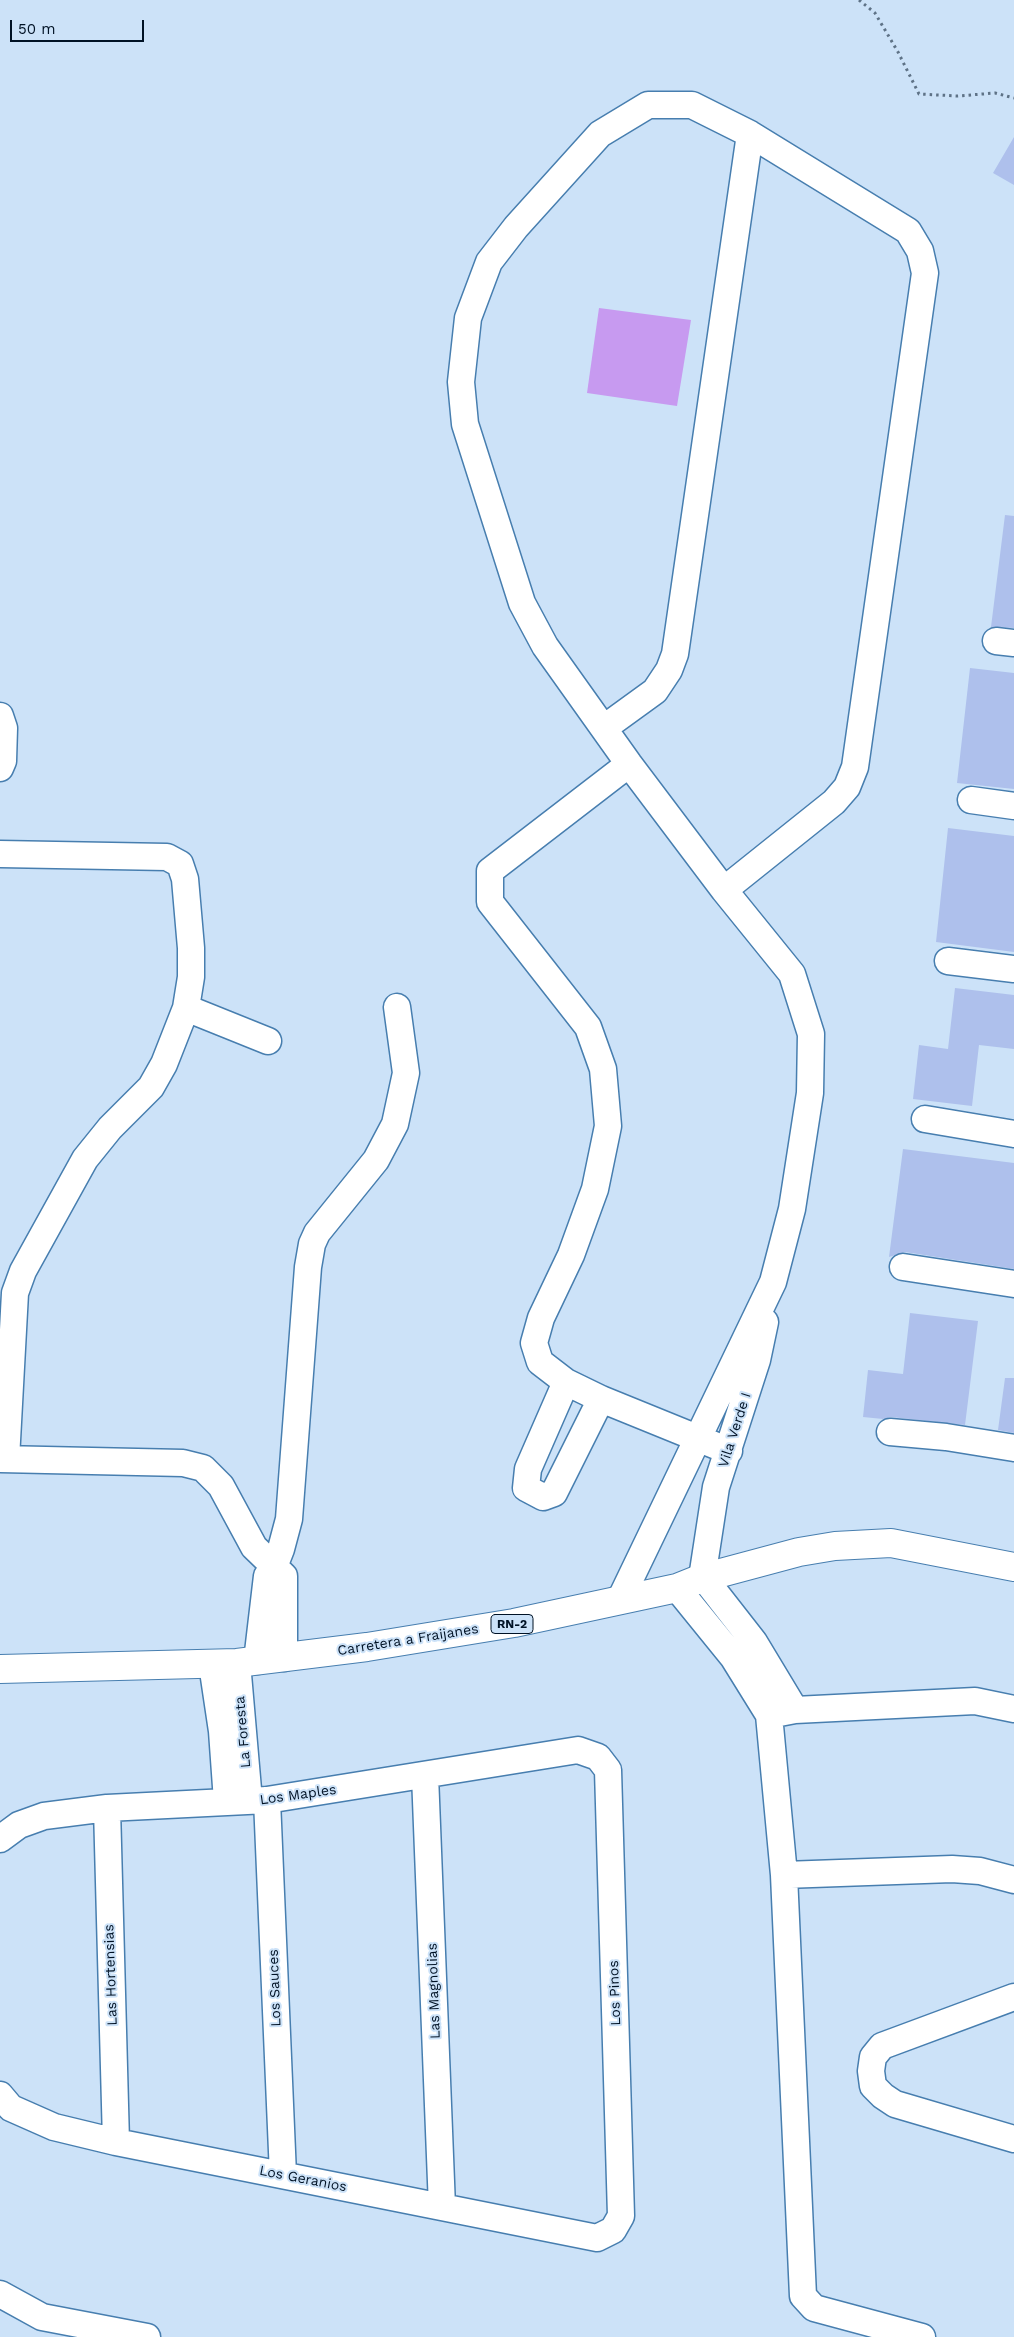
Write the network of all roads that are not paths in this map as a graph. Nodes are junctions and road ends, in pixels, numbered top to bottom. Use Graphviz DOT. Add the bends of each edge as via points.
graph roads {
  1 [pos="750,134"];
  2 [pos="0,716"];
  3 [pos="604,728"];
  4 [pos="629,764"];
  5 [pos="0,768"];
  6 [pos="972,800"];
  7 [pos="1014,806"];
  8 [pos="0,854"];
  9 [pos="724,890"];
  10 [pos="948,961"];
  11 [pos="1014,969"];
  12 [pos="398,1007"];
  13 [pos="186,1008"];
  14 [pos="268,1041"];
  15 [pos="925,1119"];
  16 [pos="1014,1134"];
  17 [pos="903,1267"];
  18 [pos="773,1282"];
  19 [pos="1014,1284"];
  20 [pos="566,1382"];
  21 [pos="601,1399"];
  22 [pos="890,1432"];
  23 [pos="699,1438"];
  24 [pos="1014,1448"];
  25 [pos="729,1451"];
  26 [pos="3,1459"];
  27 [pos="274,1566"];
  28 [pos="1014,1568"];
  29 [pos="694,1581"];
  30 [pos="620,1600"];
  31 [pos="284,1658"];
  32 [pos="236,1663"];
  33 [pos="0,1669"];
  34 [pos="1014,1709"];
  35 [pos="796,1710"];
  36 [pos="769,1715"];
  37 [pos="598,1756"];
  38 [pos="425,1775"];
  39 [pos="248,1801"];
  40 [pos="106,1808"];
  41 [pos="0,1839"];
  42 [pos="784,1875"];
  43 [pos="1014,1880"];
  44 [pos="1014,1997"];
  45 [pos="0,2096"];
  46 [pos="1014,2139"];
  47 [pos="116,2142"];
  48 [pos="283,2176"];
  49 [pos="442,2207"];
  50 [pos="613,2230"];
  51 [pos="0,2294"];
  52 [pos="147,2337"];
  53 [pos="922,2337"];
  1 -- 3 [label="street" via="675,654 656,691"];
  1 -- 3 [label="street" via="692,105 648,105 600,134 516,227 490,262 468,318 461,382 465,424 522,603 545,646"];
  1 -- 9 [label="street" via="908,232 920,251 925,273 855,767 847,787 834,802"];
  2 -- 5 [label="street" via="4,728"];
  3 -- 4 [label="street"];
  4 -- 9 [label="street"];
  4 -- 20 [label="street" via="490,871 490,902 588,1027 603,1069 608,1126 595,1189 571,1255 541,1318 534,1343 540,1362"];
  6 -- 7 [label="street"];
  8 -- 13 [label="street" via="167,856 180,864 185,879 191,948"];
  9 -- 18 [label="street" via="792,974 811,1034 810,1093 792,1209"];
  10 -- 11 [label="street"];
  12 -- 27 [label="street, La Foresta" via="406,1072 395,1124 376,1160 317,1233 312,1244 288,1519 282,1548"];
  13 -- 14 [label="street"];
  13 -- 26 [label="street" via="164,1064 151,1086 85,1159 23,1271 15,1293"];
  15 -- 16 [label="street"];
  17 -- 19 [label="street"];
  18 -- 23 [label="street"];
  18 -- 25 [label="street, Vila Verde I" via="758,1360"];
  20 -- 21 [label="street"];
  20 -- 21 [label="street" via="528,1469 526,1488 544,1497 554,1493"];
  21 -- 23 [label="street"];
  22 -- 24 [label="street"];
  23 -- 25 [label="street"];
  23 -- 30 [label="street"];
  25 -- 29 [label="street, Vila Verde I" via="716,1487"];
  26 -- 27 [label="street" via="183,1463 203,1468 221,1486 254,1547"];
  27 -- 31 [label="street" via="284,1576"];
  27 -- 32 [label="street, La Foresta" via="267,1576"];
  28 -- 29 [label="main road, Carretera a Fraijanes / RN-2" via="891,1543 798,1552"];
  29 -- 30 [label="main road, Carretera a Fraijanes / RN-2"];
  29 -- 35 [label="street" via="754,1642"];
  29 -- 36 [label="street" via="733,1658"];
  30 -- 31 [label="main road, Carretera a Fraijanes / RN-2" via="514,1623"];
  31 -- 32 [label="main road, Carretera a Fraijanes / RN-2"];
  32 -- 33 [label="main road, Carretera a Fraijanes / RN-2"];
  32 -- 39 [label="street, La Foresta"];
  34 -- 35 [label="street" via="975,1701"];
  35 -- 36 [label="street"];
  36 -- 42 [label="street"];
  37 -- 38 [label="street, Los Maples" via="578,1750"];
  37 -- 50 [label="street, Los Pinos" via="608,1770 621,2216"];
  38 -- 39 [label="street, Los Maples"];
  38 -- 49 [label="street, Las Magnolias"];
  39 -- 40 [label="street, Los Maples"];
  39 -- 48 [label="street, Los Sauces"];
  40 -- 41 [label="street, Los Maples" via="44,1816 19,1825"];
  40 -- 47 [label="street, Las Hortensias"];
  42 -- 43 [label="street" via="952,1868"];
  42 -- 53 [label="street" via="803,2296 814,2308"];
  44 -- 46 [label="street" via="882,2046 874,2057 871,2071 873,2086 895,2104"];
  45 -- 47 [label="street, Los Geranios" via="11,2108 54,2127"];
  47 -- 48 [label="street, Los Geranios"];
  48 -- 49 [label="street, Los Geranios"];
  49 -- 50 [label="street, Los Geranios" via="597,2238"];
  51 -- 52 [label="street" via="42,2317"];
}
